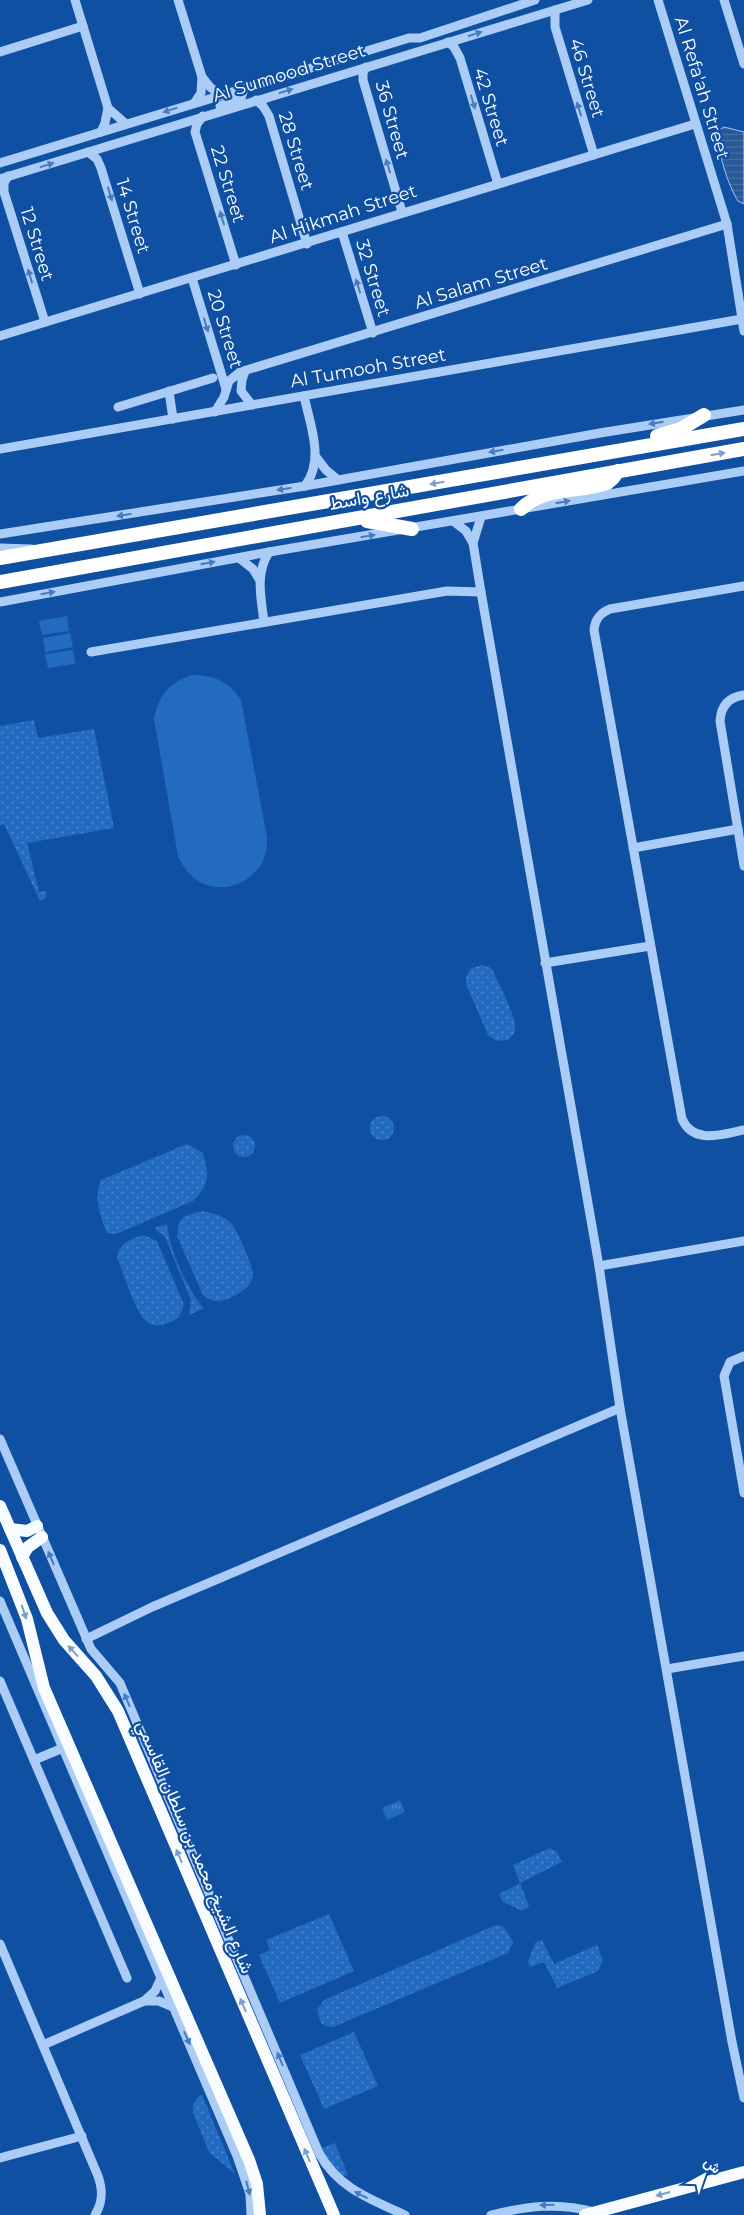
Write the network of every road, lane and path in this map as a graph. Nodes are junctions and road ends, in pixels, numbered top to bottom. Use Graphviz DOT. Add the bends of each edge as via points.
graph roads {
  1 [pos="75,0"];
  2 [pos="178,0"];
  3 [pos="535,0"];
  4 [pos="588,0"];
  5 [pos="724,0"];
  6 [pos="658,1"];
  7 [pos="510,4"];
  8 [pos="555,10"];
  9 [pos="83,26"];
  10 [pos="420,38"];
  11 [pos="448,42"];
  12 [pos="0,52"];
  13 [pos="376,64"];
  14 [pos="744,64"];
  15 [pos="366,67"];
  16 [pos="202,77"];
  17 [pos="240,89"];
  18 [pos="220,95"];
  19 [pos="256,100"];
  20 [pos="195,102"];
  21 [pos="108,108"];
  22 [pos="207,115"];
  23 [pos="126,124"];
  24 [pos="695,124"];
  25 [pos="101,132"];
  26 [pos="88,152"];
  27 [pos="594,155"];
  28 [pos="0,163"];
  29 [pos="4,177"];
  30 [pos="498,184"];
  31 [pos="402,212"];
  32 [pos="727,224"];
  33 [pos="342,232"];
  34 [pos="307,244"];
  35 [pos="236,265"];
  36 [pos="192,278"];
  37 [pos="140,294"];
  38 [pos="742,319"];
  39 [pos="45,322"];
  40 [pos="744,331"];
  41 [pos="372,333"];
  42 [pos="0,336"];
  43 [pos="245,371"];
  44 [pos="213,378"];
  45 [pos="226,389"];
  46 [pos="169,391"];
  47 [pos="304,396"];
  48 [pos="252,405"];
  49 [pos="118,407"];
  50 [pos="743,409"];
  51 [pos="215,412"];
  52 [pos="704,415"];
  53 [pos="173,419"];
  54 [pos="744,430"];
  55 [pos="0,449"];
  56 [pos="744,449"];
  57 [pos="607,454"];
  58 [pos="316,457"];
  59 [pos="618,471"];
  60 [pos="744,471"];
  61 [pos="338,480"];
  62 [pos="305,486"];
  63 [pos="522,510"];
  64 [pos="481,516"];
  65 [pos="354,519"];
  66 [pos="453,521"];
  67 [pos="412,529"];
  68 [pos="0,534"];
  69 [pos="474,543"];
  70 [pos="0,548"];
  71 [pos="42,550"];
  72 [pos="270,552"];
  73 [pos="0,558"];
  74 [pos="238,558"];
  75 [pos="259,579"];
  76 [pos="0,582"];
  77 [pos="744,586"];
  78 [pos="481,592"];
  79 [pos="0,602"];
  80 [pos="264,622"];
  81 [pos="91,652"];
  82 [pos="744,695"];
  83 [pos="740,824"];
  84 [pos="633,848"];
  85 [pos="744,866"];
  86 [pos="650,946"];
  87 [pos="545,963"];
  88 [pos="744,1130"];
  89 [pos="744,1241"];
  90 [pos="599,1266"];
  91 [pos="744,1356"];
  92 [pos="620,1408"];
  93 [pos="0,1438"];
  94 [pos="744,1493"];
  95 [pos="0,1506"];
  96 [pos="10,1529"];
  97 [pos="40,1531"];
  98 [pos="0,1550"];
  99 [pos="22,1556"];
  100 [pos="0,1601"];
  101 [pos="86,1638"];
  102 [pos="744,1656"];
  103 [pos="667,1669"];
  104 [pos="0,1681"];
  105 [pos="63,1748"];
  106 [pos="34,1760"];
  107 [pos="138,1914"];
  108 [pos="0,1944"];
  109 [pos="127,1978"];
  110 [pos="161,1978"];
  111 [pos="144,2001"];
  112 [pos="173,2007"];
  113 [pos="43,2045"];
  114 [pos="744,2098"];
  115 [pos="82,2136"];
  116 [pos="0,2158"];
  117 [pos="744,2172"];
  118 [pos="590,2214"];
  119 [pos="95,2215"];
  120 [pos="251,2215"];
  121 [pos="260,2215"];
  122 [pos="334,2215"];
  123 [pos="405,2215"];
  124 [pos="491,2215"];
  1 -- 9 [label="street"];
  2 -- 16 [label="street"];
  3 -- 7 [label="street, Al Sumood Street"];
  4 -- 8 [label="street, Al Sumood Street"];
  5 -- 14 [label="street"];
  6 -- 24 [label="street, Al Refa'ah Street"];
  7 -- 10 [label="street, Al Sumood Street"];
  11 -- 8 [label="street, Al Sumood Street, one-way"];
  27 -- 8 [label="street, 46 Street, one-way" via="555,27"];
  9 -- 12 [label="street"];
  9 -- 21 [label="street"];
  10 -- 13 [label="street" via="377,51"];
  10 -- 17 [label="street, Al Sumood Street" via="409,38"];
  11 -- 13 [label="street, Al Sumood Street"];
  11 -- 30 [label="street, 42 Street, one-way" via="460,58"];
  13 -- 15 [label="street, Al Sumood Street"];
  19 -- 15 [label="street, Al Sumood Street, one-way"];
  31 -- 15 [label="street, 36 Street, one-way" via="363,80"];
  16 -- 18 [label="street"];
  16 -- 20 [label="street" via="201,93"];
  17 -- 18 [label="street, Al Sumood Street"];
  17 -- 22 [label="street" via="243,92 241,98"];
  18 -- 20 [label="street, Al Sumood Street"];
  19 -- 22 [label="street, Al Sumood Street"];
  19 -- 34 [label="street, 28 Street" via="269,116"];
  20 -- 23 [label="street, Al Sumood Street, one-way"];
  21 -- 23 [label="street"];
  21 -- 25 [label="street"];
  22 -- 26 [label="street, Al Sumood Street"];
  35 -- 22 [label="street, 22 Street, one-way" via="195,132 197,124"];
  23 -- 25 [label="street, Al Sumood Street"];
  24 -- 27 [label="street, Al Hikmah Street"];
  24 -- 32 [label="street, Al Refa'ah Street"];
  25 -- 28 [label="street, Al Sumood Street"];
  29 -- 26 [label="street, Al Sumood Street, one-way"];
  26 -- 37 [label="street, 14 Street, one-way" via="97,159 101,168"];
  27 -- 30 [label="street, Al Hikmah Street"];
  39 -- 29 [label="street, 12 Street, one-way" via="4,192"];
  30 -- 31 [label="street, Al Hikmah Street"];
  31 -- 33 [label="street, Al Hikmah Street"];
  32 -- 38 [label="street, Al Refa'ah Street"];
  32 -- 41 [label="street, Al Salam Street"];
  33 -- 34 [label="street, Al Hikmah Street"];
  41 -- 33 [label="street, 32 Street, one-way"];
  34 -- 35 [label="street, Al Hikmah Street"];
  35 -- 36 [label="street, Al Hikmah Street"];
  36 -- 37 [label="street, Al Hikmah Street"];
  36 -- 45 [label="street, 20 Street, one-way"];
  37 -- 39 [label="street, Al Hikmah Street"];
  38 -- 40 [label="street, Al Refa'ah Street"];
  38 -- 47 [label="street, Al Tumooh Street"];
  39 -- 42 [label="street, Al Hikmah Street"];
  41 -- 43 [label="street, Al Salam Street"];
  43 -- 45 [label="street" via="232,378"];
  43 -- 48 [label="street" via="241,390"];
  44 -- 46 [label="street"];
  45 -- 51 [label="street"];
  46 -- 49 [label="street"];
  46 -- 53 [label="street"];
  47 -- 48 [label="street, Al Tumooh Street"];
  47 -- 58 [label="street"];
  48 -- 51 [label="street, Al Tumooh Street"];
  50 -- 52 [label="street"];
  51 -- 53 [label="street, Al Tumooh Street"];
  52 -- 57 [label="highway" via="675,432 621,443"];
  52 -- 61 [label="street, one-way"];
  53 -- 55 [label="street, Al Tumooh Street"];
  54 -- 57 [label="highway, شارع واسط"];
  59 -- 56 [label="highway, شارع واسط, one-way"];
  57 -- 71 [label="highway, شارع واسط, one-way"];
  58 -- 61 [label="street"];
  58 -- 62 [label="street" via="314,472"];
  59 -- 63 [label="highway" via="606,483 543,495"];
  59 -- 65 [label="highway, شارع واسط"];
  63 -- 60 [label="street, one-way"];
  61 -- 62 [label="street"];
  62 -- 68 [label="street, one-way"];
  63 -- 64 [label="street"];
  64 -- 66 [label="street"];
  64 -- 69 [label="street"];
  65 -- 67 [label="highway"];
  65 -- 76 [label="highway, شارع واسط"];
  66 -- 67 [label="street"];
  66 -- 69 [label="street"];
  72 -- 67 [label="street, one-way"];
  69 -- 78 [label="street"];
  70 -- 71 [label="street"];
  71 -- 73 [label="highway, شارع واسط"];
  72 -- 74 [label="street"];
  72 -- 75 [label="street"];
  74 -- 75 [label="street" via="253,569"];
  79 -- 74 [label="street, one-way"];
  75 -- 80 [label="street"];
  77 -- 84 [label="street" via="610,609 597,619 594,630"];
  78 -- 80 [label="street" via="452,591"];
  78 -- 87 [label="street"];
  80 -- 81 [label="street"];
  82 -- 83 [label="street" via="727,702 720,721"];
  83 -- 84 [label="street"];
  83 -- 85 [label="street"];
  84 -- 86 [label="street"];
  86 -- 87 [label="street"];
  86 -- 88 [label="street" via="682,1119 689,1130 702,1136"];
  87 -- 90 [label="street"];
  89 -- 90 [label="street"];
  90 -- 92 [label="street"];
  91 -- 94 [label="street" via="730,1362 724,1376"];
  92 -- 101 [label="street"];
  92 -- 103 [label="street"];
  93 -- 97 [label="street"];
  95 -- 96 [label="main road, شارع الشيخ محمد بن سلطان القاسمي"];
  96 -- 97 [label="main road"];
  96 -- 99 [label="main road, شارع الشيخ محمد بن سلطان القاسمي"];
  97 -- 99 [label="main road"];
  101 -- 97 [label="street, one-way"];
  98 -- 107 [label="main road, one-way" via="27,1619 44,1688"];
  122 -- 99 [label="main road, شارع الشيخ محمد بن سلطان القاسمي, one-way" via="118,1712 96,1676 52,1622"];
  100 -- 105 [label="street"];
  123 -- 101 [label="street, one-way" via="348,2188 323,2161 120,1683 91,1649"];
  102 -- 103 [label="street"];
  103 -- 114 [label="street"];
  104 -- 106 [label="street"];
  105 -- 106 [label="street"];
  105 -- 107 [label="street"];
  106 -- 109 [label="street"];
  107 -- 110 [label="street"];
  107 -- 121 [label="main road" via="249,2160 257,2184"];
  108 -- 113 [label="street"];
  110 -- 111 [label="street" via="155,1991"];
  110 -- 112 [label="street"];
  111 -- 112 [label="street" via="159,2001"];
  111 -- 113 [label="street"];
  112 -- 120 [label="street, one-way" via="237,2156 250,2194"];
  113 -- 115 [label="street"];
  115 -- 116 [label="street"];
  115 -- 119 [label="street" via="102,2187"];
  117 -- 118 [label="main road, one-way"];
  118 -- 124 [label="street, one-way" via="567,2206 539,2205"];
}
